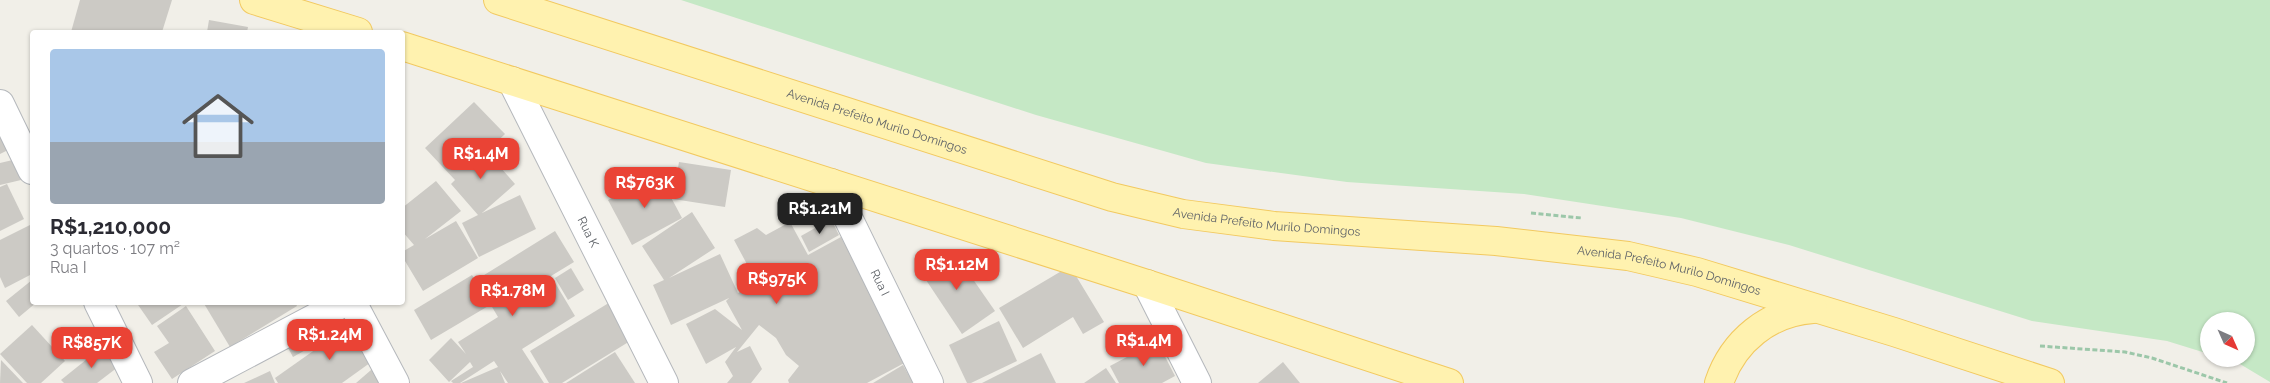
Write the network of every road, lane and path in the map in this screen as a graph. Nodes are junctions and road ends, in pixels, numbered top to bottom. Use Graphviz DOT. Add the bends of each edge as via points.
graph roads {
  1 [pos="254,0"];
  2 [pos="498,0"];
  3 [pos="352,30"];
  4 [pos="405,47"];
  5 [pos="512,81"];
  6 [pos="0,104"];
  7 [pos="30,166"];
  8 [pos="831,183"];
  9 [pos="1147,284"];
  10 [pos="99,305"];
  11 [pos="339,305"];
  12 [pos="354,305"];
  13 [pos="1817,309"];
  14 [pos="138,383"];
  15 [pos="192,383"];
  16 [pos="395,383"];
  17 [pos="664,383"];
  18 [pos="928,383"];
  19 [pos="1197,383"];
  20 [pos="1449,383"];
  21 [pos="1719,383"];
  22 [pos="2050,383"];
  1 -- 3 [label="main road"];
  2 -- 13 [label="main road, Avenida Prefeito Murilo Domingos" via="1112,197 1183,214 1274,226 1496,241 1628,256 1697,272"];
  4 -- 5 [label="main road"];
  5 -- 8 [label="main road"];
  5 -- 17 [label="street, Rua K"];
  6 -- 7 [label="street"];
  8 -- 9 [label="main road"];
  8 -- 18 [label="street, Rua I"];
  9 -- 19 [label="street"];
  9 -- 20 [label="main road"];
  10 -- 14 [label="street"];
  11 -- 15 [label="street"];
  12 -- 16 [label="street"];
  13 -- 21 [label="main road" via="1788,313 1759,327 1736,349"];
  13 -- 22 [label="main road, Avenida Prefeito Murilo Domingos"];
}
